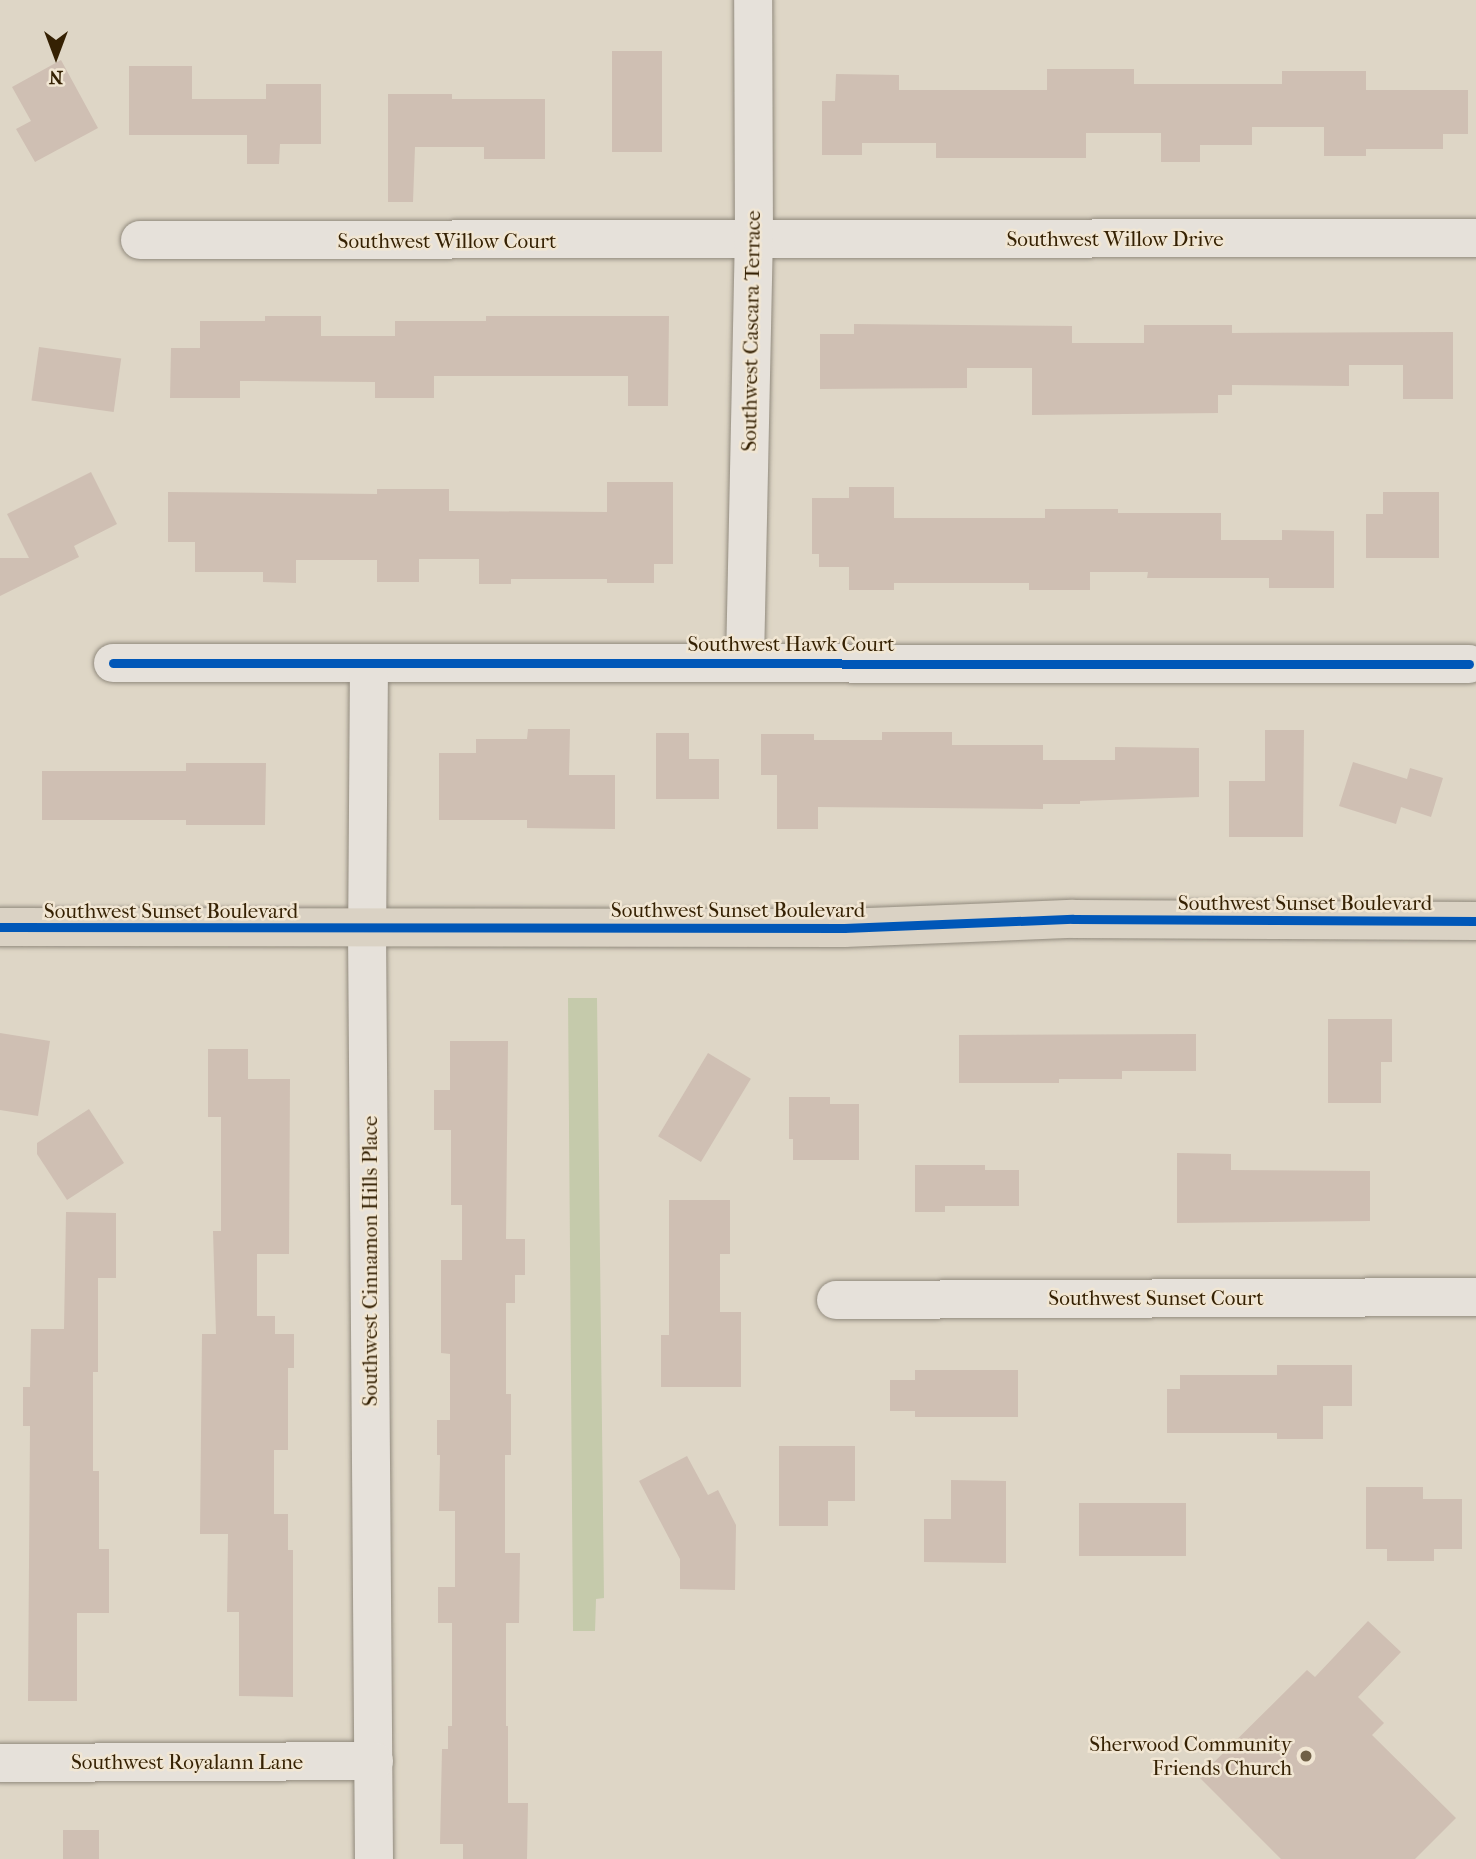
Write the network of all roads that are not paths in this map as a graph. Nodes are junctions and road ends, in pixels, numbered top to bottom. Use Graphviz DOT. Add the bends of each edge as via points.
graph roads {
  1 [pos="752,0"];
  2 [pos="1476,238"];
  3 [pos="140,240"];
  4 [pos="754,241"];
  5 [pos="745,662"];
  6 [pos="113,663"];
  7 [pos="369,663"];
  8 [pos="1469,664"];
  9 [pos="1476,921"];
  10 [pos="0,927"];
  11 [pos="367,929"];
  12 [pos="1476,1297"];
  13 [pos="836,1300"];
  14 [pos="374,1761"];
  15 [pos="0,1763"];
  16 [pos="374,1859"];
  1 -- 4 [label="street, Southwest Cascara Terrace"];
  2 -- 4 [label="street, Southwest Willow Drive"];
  3 -- 4 [label="street, Southwest Willow Court"];
  4 -- 5 [label="street, Southwest Cascara Terrace"];
  5 -- 7 [label="street, Southwest Hawk Court"];
  5 -- 8 [label="street, Southwest Hawk Court"];
  6 -- 7 [label="street, Southwest Hawk Court"];
  7 -- 11 [label="street, Southwest Cinnamon Hills Place"];
  9 -- 11 [label="main road, Southwest Sunset Boulevard" via="1073,919 844,928"];
  10 -- 11 [label="main road, Southwest Sunset Boulevard"];
  11 -- 14 [label="street, Southwest Cinnamon Hills Place"];
  12 -- 13 [label="street, Southwest Sunset Court"];
  14 -- 15 [label="street, Southwest Royalann Lane"];
  14 -- 16 [label="street, Southwest Cinnamon Hills Place"];
}
